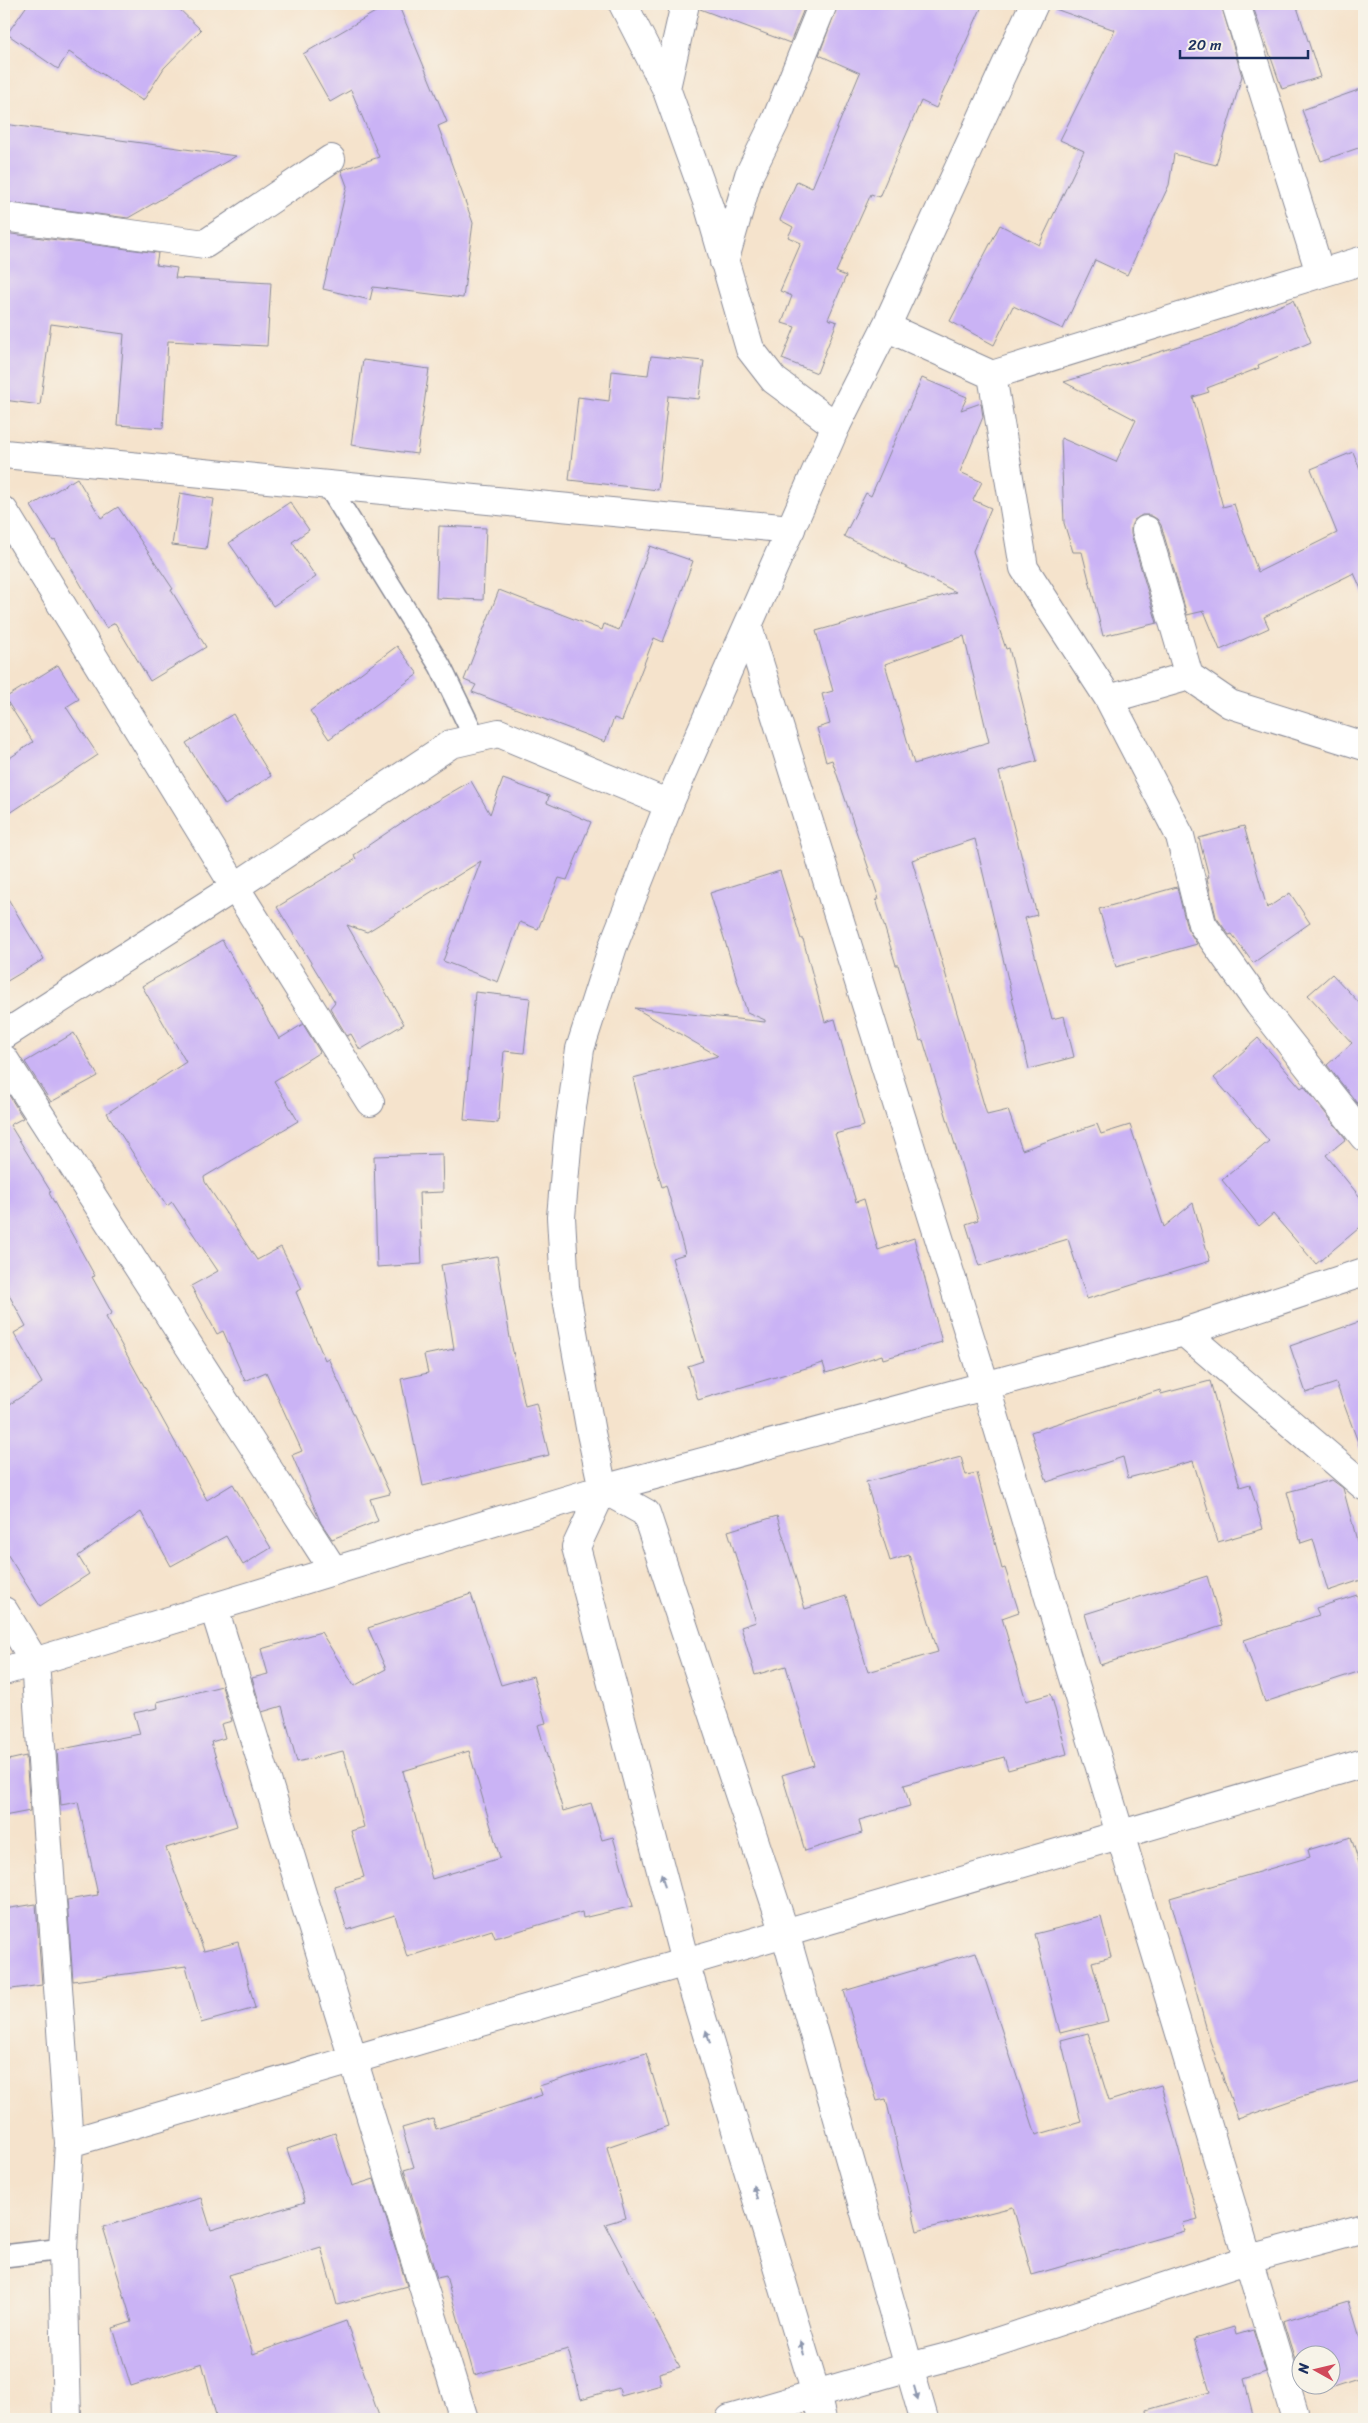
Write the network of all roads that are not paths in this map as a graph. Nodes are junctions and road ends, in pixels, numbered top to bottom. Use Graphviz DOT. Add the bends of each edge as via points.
graph roads {
  1 [pos="623,4"];
  2 [pos="685,4"];
  3 [pos="823,4"];
  4 [pos="1034,4"];
  5 [pos="1236,4"];
  6 [pos="666,88"];
  7 [pos="331,159"];
  8 [pos="4,217"];
  9 [pos="1364,260"];
  10 [pos="724,262"];
  11 [pos="1320,273"];
  12 [pos="886,327"];
  13 [pos="992,375"];
  14 [pos="836,426"];
  15 [pos="4,454"];
  16 [pos="328,486"];
  17 [pos="4,511"];
  18 [pos="790,529"];
  19 [pos="1146,530"];
  20 [pos="748,626"];
  21 [pos="1189,676"];
  22 [pos="1109,699"];
  23 [pos="475,738"];
  24 [pos="1364,746"];
  25 [pos="669,804"];
  26 [pos="235,887"];
  27 [pos="4,1035"];
  28 [pos="4,1060"];
  29 [pos="370,1102"];
  30 [pos="1364,1137"];
  31 [pos="1364,1272"];
  32 [pos="1184,1332"];
  33 [pos="985,1385"];
  34 [pos="1364,1486"];
  35 [pos="603,1488"];
  36 [pos="334,1571"];
  37 [pos="214,1608"];
  38 [pos="4,1611"];
  39 [pos="34,1662"];
  40 [pos="4,1671"];
  41 [pos="1364,1763"];
  42 [pos="1120,1835"];
  43 [pos="785,1933"];
  44 [pos="685,1962"];
  45 [pos="353,2060"];
  46 [pos="69,2143"];
  47 [pos="1364,2228"];
  48 [pos="63,2249"];
  49 [pos="4,2256"];
  50 [pos="1249,2259"];
  51 [pos="909,2367"];
  52 [pos="819,2407"];
  53 [pos="68,2419"];
  54 [pos="464,2419"];
  55 [pos="730,2419"];
  56 [pos="924,2419"];
  57 [pos="1296,2419"];
  1 -- 6 [label="street"];
  2 -- 6 [label="street"];
  3 -- 10 [label="street" via="750,176"];
  4 -- 12 [label="street"];
  5 -- 11 [label="street"];
  6 -- 10 [label="street"];
  7 -- 8 [label="street" via="204,244"];
  9 -- 11 [label="street"];
  10 -- 14 [label="street" via="750,349 774,380"];
  11 -- 13 [label="street"];
  12 -- 13 [label="street"];
  12 -- 14 [label="street"];
  13 -- 22 [label="street" via="1024,568"];
  14 -- 18 [label="street"];
  15 -- 16 [label="street"];
  16 -- 18 [label="street"];
  16 -- 23 [label="lane" via="440,666"];
  17 -- 26 [label="street"];
  18 -- 20 [label="street"];
  19 -- 21 [label="street"];
  20 -- 25 [label="street"];
  20 -- 33 [label="street"];
  21 -- 22 [label="street"];
  21 -- 24 [label="street" via="1230,704"];
  22 -- 30 [label="street" via="1180,836 1202,924 1259,1004"];
  23 -- 25 [label="street" via="499,733"];
  23 -- 26 [label="street" via="451,744"];
  25 -- 35 [label="street" via="613,946 580,1048 568,1137 561,1217 565,1286 590,1433"];
  26 -- 27 [label="street"];
  26 -- 29 [label="street"];
  28 -- 36 [label="street"];
  31 -- 32 [label="street"];
  32 -- 33 [label="street"];
  32 -- 34 [label="street"];
  33 -- 35 [label="street"];
  33 -- 42 [label="street"];
  35 -- 36 [label="street"];
  35 -- 43 [label="street" via="646,1514"];
  44 -- 35 [label="street, one-way" via="576,1548"];
  36 -- 37 [label="street"];
  37 -- 39 [label="street"];
  37 -- 45 [label="street"];
  38 -- 39 [label="street"];
  39 -- 40 [label="street"];
  39 -- 46 [label="street"];
  41 -- 42 [label="street"];
  42 -- 43 [label="street"];
  42 -- 50 [label="street"];
  43 -- 44 [label="street"];
  43 -- 51 [label="street"];
  44 -- 45 [label="street"];
  52 -- 44 [label="street, one-way"];
  45 -- 46 [label="street"];
  45 -- 54 [label="street"];
  46 -- 48 [label="street"];
  47 -- 50 [label="street"];
  48 -- 49 [label="lane"];
  48 -- 53 [label="street"];
  50 -- 51 [label="street" via="963,2353"];
  50 -- 57 [label="street"];
  51 -- 52 [label="street"];
  51 -- 56 [label="street, one-way"];
  52 -- 55 [label="street"];
}
